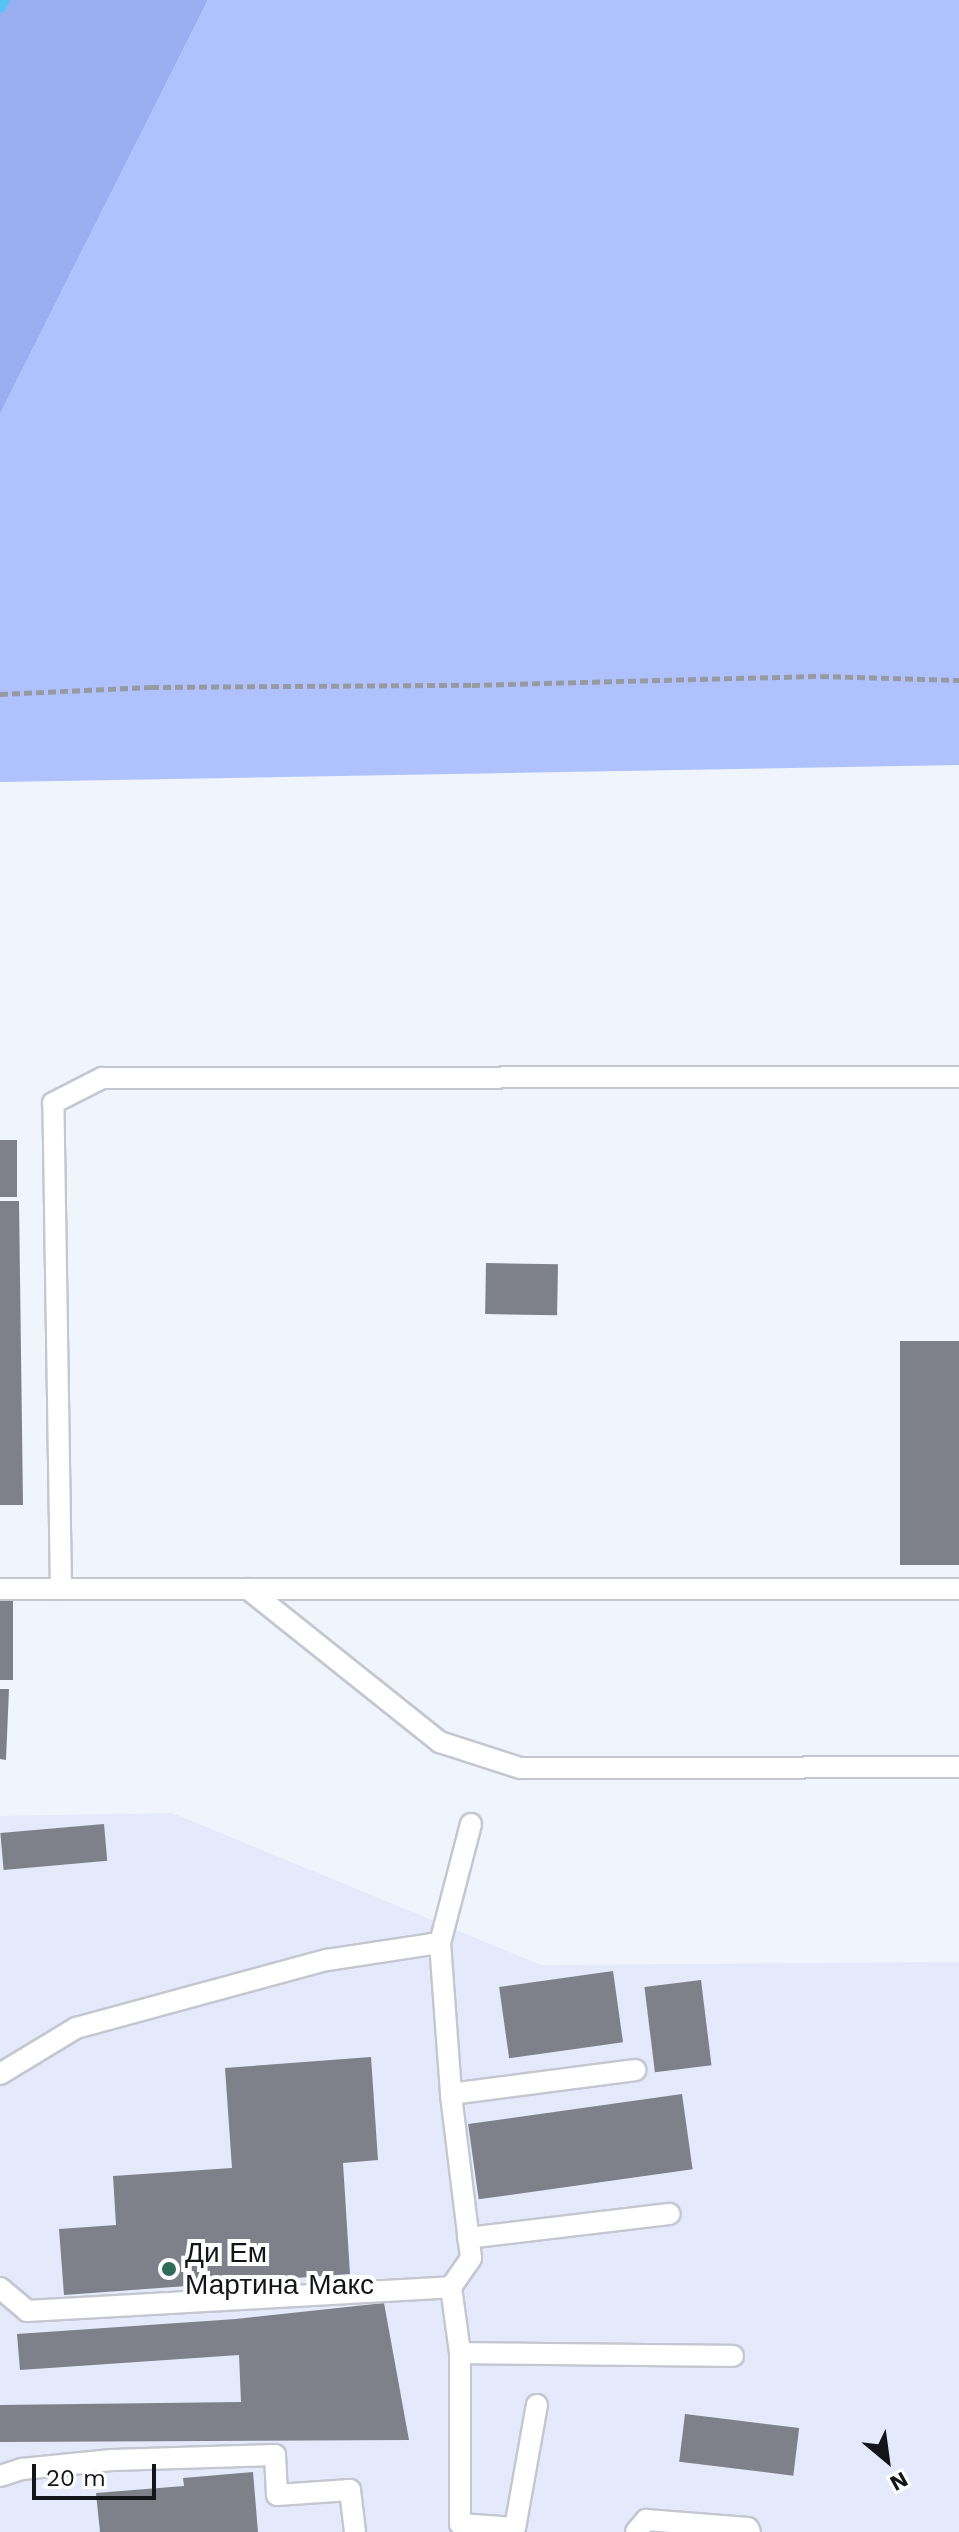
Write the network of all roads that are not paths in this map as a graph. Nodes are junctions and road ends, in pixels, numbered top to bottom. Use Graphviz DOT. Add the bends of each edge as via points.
graph roads {
  1 [pos="959,1077"];
  2 [pos="0,1589"];
  3 [pos="61,1589"];
  4 [pos="248,1589"];
  5 [pos="959,1589"];
  6 [pos="959,1767"];
  7 [pos="471,1824"];
  8 [pos="440,1943"];
  9 [pos="635,2070"];
  10 [pos="0,2074"];
  11 [pos="451,2094"];
  12 [pos="670,2214"];
  13 [pos="468,2238"];
  14 [pos="451,2287"];
  15 [pos="0,2288"];
  16 [pos="460,2353"];
  17 [pos="733,2356"];
  18 [pos="537,2405"];
  19 [pos="0,2476"];
  20 [pos="355,2532"];
  21 [pos="636,2532"];
  22 [pos="750,2532"];
  1 -- 3 [label="lane" via="102,1078 53,1103"];
  2 -- 3 [label="lane"];
  3 -- 4 [label="lane"];
  4 -- 5 [label="lane"];
  4 -- 6 [label="lane" via="440,1742 520,1768"];
  7 -- 8 [label="lane"];
  8 -- 10 [label="lane" via="327,1960 76,2028"];
  8 -- 11 [label="lane"];
  9 -- 11 [label="lane"];
  11 -- 13 [label="lane"];
  12 -- 13 [label="lane"];
  13 -- 14 [label="lane" via="471,2258"];
  14 -- 15 [label="lane" via="27,2311"];
  14 -- 16 [label="lane"];
  16 -- 17 [label="lane"];
  16 -- 18 [label="lane" via="460,2524 515,2528"];
  19 -- 20 [label="lane" via="112,2460 275,2455 277,2495 350,2490"];
  21 -- 22 [label="lane" via="646,2520"];
}
